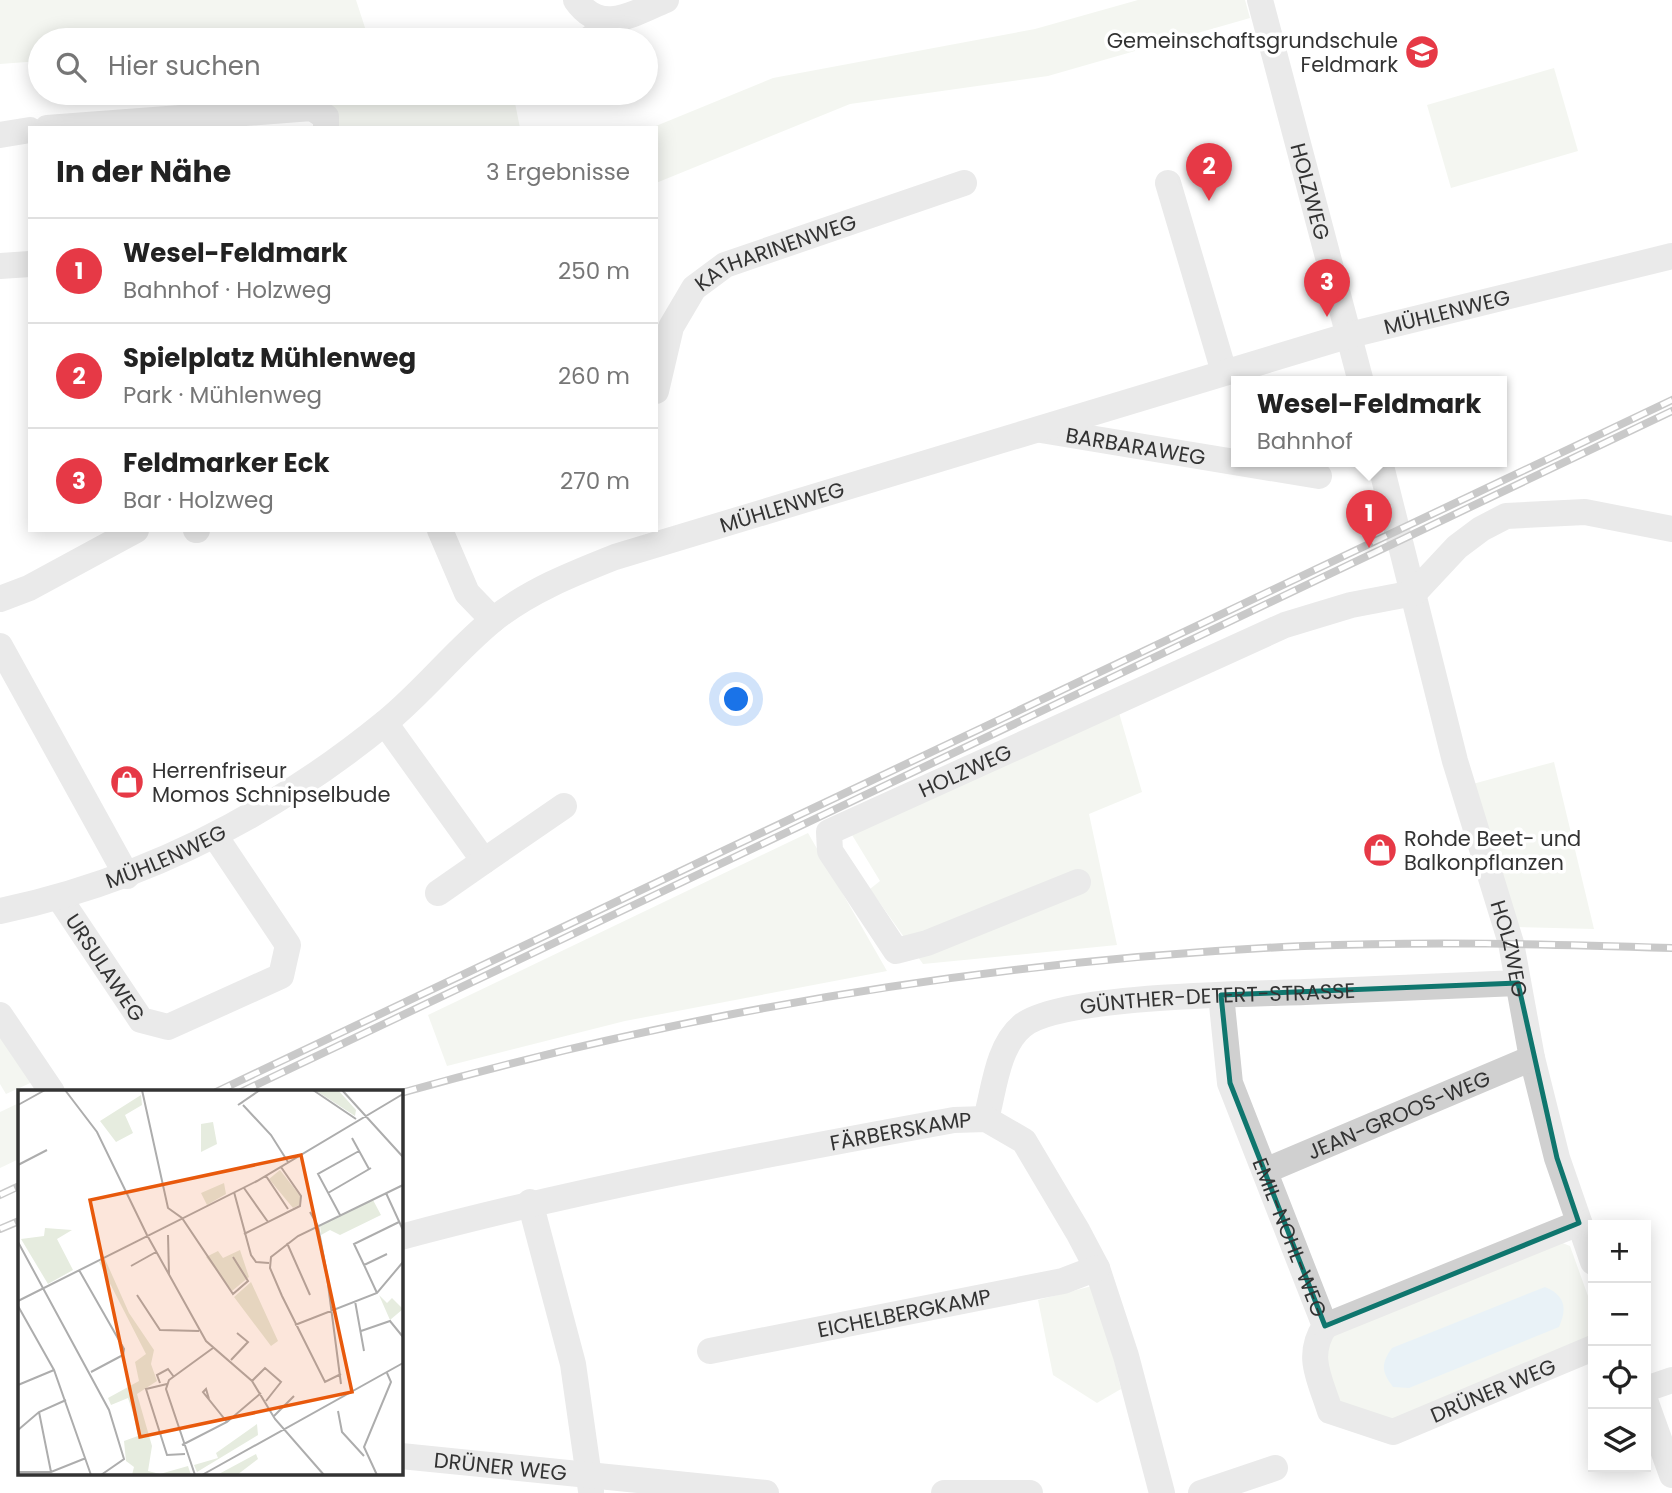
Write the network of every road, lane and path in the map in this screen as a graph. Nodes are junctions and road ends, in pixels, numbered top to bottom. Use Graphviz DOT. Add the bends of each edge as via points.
graph roads {
  1 [pos="576,0"];
  2 [pos="666,0"];
  3 [pos="1260,0"];
  4 [pos="613,21"];
  5 [pos="604,28"];
  6 [pos="74,126"];
  7 [pos="326,126"];
  8 [pos="28,130"];
  9 [pos="0,135"];
  10 [pos="964,183"];
  11 [pos="1168,183"];
  12 [pos="1672,256"];
  13 [pos="28,264"];
  14 [pos="0,266"];
  15 [pos="1350,335"];
  16 [pos="1224,372"];
  17 [pos="1360,376"];
  18 [pos="658,382"];
  19 [pos="1035,429"];
  20 [pos="1231,461"];
  21 [pos="1265,467"];
  22 [pos="1381,467"];
  23 [pos="1319,476"];
  24 [pos="1672,529"];
  25 [pos="132,532"];
  26 [pos="441,532"];
  27 [pos="632,541"];
  28 [pos="1414,593"];
  29 [pos="0,599"];
  30 [pos="494,620"];
  31 [pos="0,646"];
  32 [pos="385,723"];
  33 [pos="564,806"];
  34 [pos="215,836"];
  35 [pos="484,861"];
  36 [pos="127,876"];
  37 [pos="1078,882"];
  38 [pos="438,893"];
  39 [pos="60,899"];
  40 [pos="0,911"];
  41 [pos="1518,983"];
  42 [pos="1221,995"];
  43 [pos="0,1015"];
  44 [pos="1532,1058"];
  45 [pos="51,1090"];
  46 [pos="986,1119"];
  47 [pos="1265,1171"];
  48 [pos="530,1202"];
  49 [pos="1579,1223"];
  50 [pos="402,1237"];
  51 [pos="1588,1248"];
  52 [pos="1097,1268"];
  53 [pos="1325,1326"];
  54 [pos="1588,1350"];
  55 [pos="710,1351"];
  56 [pos="1672,1380"];
  57 [pos="1651,1387"];
  58 [pos="1648,1409"];
  59 [pos="1393,1432"];
  60 [pos="402,1456"];
  61 [pos="1275,1468"];
  62 [pos="1672,1475"];
  63 [pos="591,1484"];
  64 [pos="766,1493"];
  65 [pos="944,1493"];
  66 [pos="1030,1493"];
  67 [pos="1162,1493"];
  68 [pos="1201,1493"];
  1 -- 4 [label="street" via="589,15"];
  2 -- 4 [label="street"];
  3 -- 15 [label="street, HOLZWEG"];
  4 -- 5 [label="street"];
  6 -- 7 [label="street" via="312,108 326,117"];
  8 -- 9 [label="street"];
  10 -- 18 [label="street, KATHARINENWEG" via="725,265 694,288 671,327"];
  11 -- 16 [label="street"];
  12 -- 15 [label="street, MÜHLENWEG"];
  13 -- 14 [label="street"];
  15 -- 16 [label="street, MÜHLENWEG"];
  15 -- 17 [label="street, HOLZWEG"];
  16 -- 19 [label="street, MÜHLENWEG"];
  19 -- 20 [label="street, BARBARAWEG"];
  19 -- 27 [label="street, MÜHLENWEG"];
  21 -- 23 [label="street, BARBARAWEG"];
  22 -- 28 [label="street, HOLZWEG"];
  24 -- 28 [label="street" via="1585,513 1506,516 1457,547"];
  25 -- 29 [label="street" via="29,589"];
  26 -- 30 [label="street" via="467,593"];
  27 -- 30 [label="street, MÜHLENWEG" via="553,581"];
  28 -- 37 [label="street, HOLZWEG" via="1351,605 1285,625 829,832 830,851 896,951 927,943"];
  28 -- 41 [label="street, HOLZWEG" via="1455,761 1511,943"];
  30 -- 32 [label="street, MÜHLENWEG"];
  31 -- 36 [label="street"];
  32 -- 34 [label="street, MÜHLENWEG" via="282,798"];
  32 -- 35 [label="street"];
  33 -- 35 [label="street"];
  34 -- 36 [label="street, MÜHLENWEG"];
  34 -- 39 [label="street, URSULAWEG" via="288,945 281,976 168,1027 141,1020"];
  35 -- 38 [label="street"];
  36 -- 39 [label="street, MÜHLENWEG"];
  39 -- 40 [label="street, MÜHLENWEG"];
  41 -- 42 [label="street, GÜNTHER-DETERT-STRASSE"];
  41 -- 44 [label="street, HOLZWEG"];
  42 -- 46 [label="street, GÜNTHER-DETERT-STRASSE" via="1116,1002 1065,1009 1030,1021 1007,1045"];
  42 -- 47 [label="street, EMIL-NOHL-WEG" via="1230,1083"];
  43 -- 45 [label="street"];
  44 -- 47 [label="street, JEAN-GROOS-WEG"];
  44 -- 49 [label="street, HOLZWEG"];
  46 -- 48 [label="street, FÄRBERSKAMP" via="954,1120"];
  46 -- 52 [label="street, FÄRBERSKAMP" via="1024,1142"];
  47 -- 53 [label="street, EMIL-NOHL-WEG"];
  48 -- 50 [label="street, FÄRBERSKAMP"];
  48 -- 63 [label="street" via="573,1364"];
  49 -- 51 [label="street, HOLZWEG"];
  49 -- 53 [label="street"];
  52 -- 55 [label="street, EICHELBERGKAMP" via="1063,1281"];
  52 -- 67 [label="street, FÄRBERSKAMP"];
  53 -- 59 [label="street, EMIL-NOHL-WEG" via="1315,1342 1314,1360 1330,1411"];
  54 -- 59 [label="street, DRÜNER WEG"];
  56 -- 57 [label="street"];
  58 -- 62 [label="street"];
  60 -- 63 [label="street, DRÜNER WEG"];
  61 -- 68 [label="street"];
  63 -- 64 [label="street, DRÜNER WEG"];
  65 -- 66 [label="street"];
}
